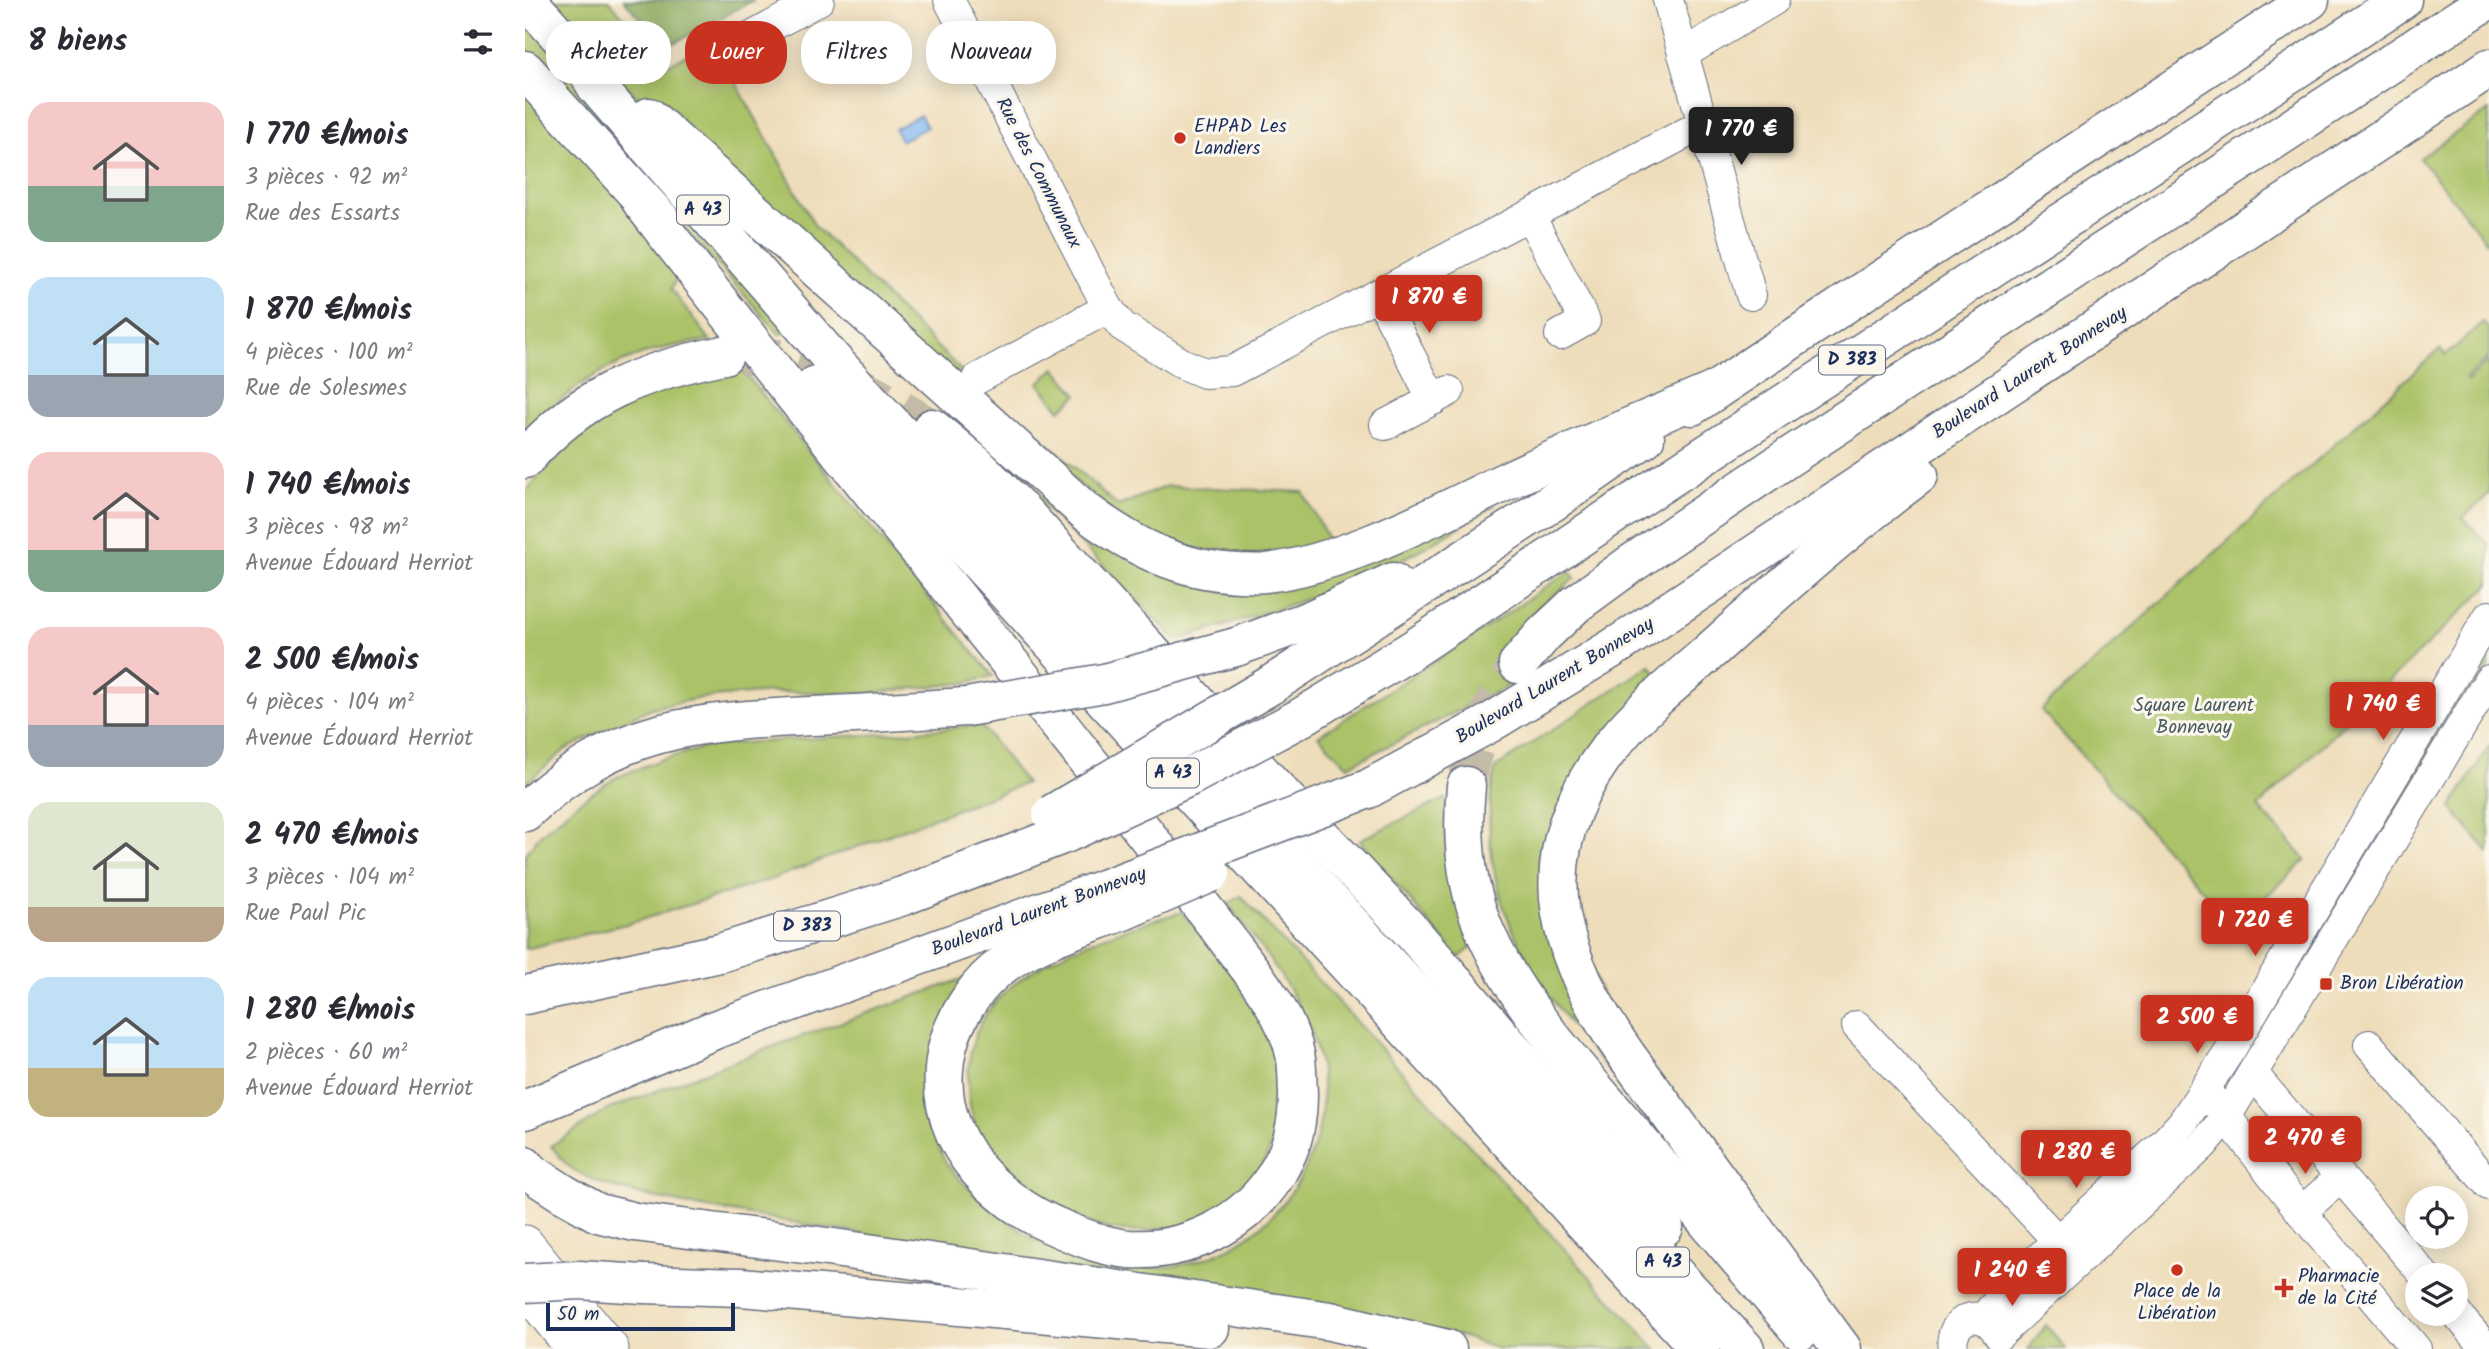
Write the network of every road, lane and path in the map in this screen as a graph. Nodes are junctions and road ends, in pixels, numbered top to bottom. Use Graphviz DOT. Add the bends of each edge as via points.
graph roads {
  1 [pos="527,0"];
  2 [pos="819,0"];
  3 [pos="949,0"];
  4 [pos="1668,0"];
  5 [pos="1773,0"];
  6 [pos="2310,0"];
  7 [pos="2402,0"];
  8 [pos="2488,0"];
  9 [pos="546,21"];
  10 [pos="781,21"];
  11 [pos="1682,54"];
  12 [pos="2489,68"];
  13 [pos="525,70"];
  14 [pos="595,84"];
  15 [pos="614,84"];
  16 [pos="1703,124"];
  17 [pos="641,201"];
  18 [pos="1530,216"];
  19 [pos="1379,295"];
  20 [pos="1751,295"];
  21 [pos="1108,308"];
  22 [pos="1560,335"];
  23 [pos="2085,337"];
  24 [pos="724,355"];
  25 [pos="977,379"];
  26 [pos="1714,391"];
  27 [pos="1385,425"];
  28 [pos="932,428"];
  29 [pos="525,459"];
  30 [pos="2489,616"];
  31 [pos="1518,664"];
  32 [pos="2489,680"];
  33 [pos="1465,786"];
  34 [pos="525,812"];
  35 [pos="1060,823"];
  36 [pos="1115,899"];
  37 [pos="532,994"];
  38 [pos="1857,1026"];
  39 [pos="2369,1045"];
  40 [pos="2253,1074"];
  41 [pos="2206,1090"];
  42 [pos="525,1110"];
  43 [pos="2226,1117"];
  44 [pos="525,1166"];
  45 [pos="2341,1177"];
  46 [pos="2489,1185"];
  47 [pos="2301,1212"];
  48 [pos="525,1244"];
  49 [pos="2068,1251"];
  50 [pos="2414,1263"];
  51 [pos="525,1285"];
  52 [pos="2467,1326"];
  53 [pos="1993,1334"];
  54 [pos="1950,1347"];
  55 [pos="575,1349"];
  56 [pos="610,1349"];
  57 [pos="1363,1349"];
  58 [pos="1447,1349"];
  59 [pos="1700,1349"];
  60 [pos="1745,1349"];
  61 [pos="1767,1349"];
  62 [pos="1815,1349"];
  63 [pos="1842,1349"];
  64 [pos="2416,1349"];
  65 [pos="2487,1349"];
  1 -- 9 [label="highway, A 43"];
  2 -- 10 [label="street"];
  3 -- 21 [label="street, Rue des Communaux"];
  4 -- 11 [label="street"];
  5 -- 11 [label="street"];
  6 -- 26 [label="highway"];
  7 -- 35 [label="highway, D 383, bridge" via="1412,650 1300,718 1191,776"];
  8 -- 31 [label="highway" via="1627,566 1576,604"];
  11 -- 16 [label="street"];
  12 -- 23 [label="highway, Boulevard Laurent Bonnevay"];
  13 -- 17 [label="highway, A 43"];
  14 -- 60 [label="highway, A 43" via="831,358"];
  15 -- 26 [label="highway" via="1085,511 1147,552 1200,570 1264,574 1310,564 1411,526"];
  16 -- 18 [label="street, Rue des Communaux"];
  16 -- 20 [label="street"];
  17 -- 36 [label="highway" via="1262,986 1284,1024 1295,1054 1298,1111 1290,1147 1268,1187 1249,1208 1210,1233 1160,1248 1102,1244 1030,1214 1003,1195 969,1160 945,1104 944,1063 950,1038 971,999 994,972"];
  17 -- 59 [label="highway, A 43" via="736,298"];
  18 -- 19 [label="street, Rue des Communaux"];
  18 -- 22 [label="street" via="1585,321"];
  19 -- 21 [label="street, Rue des Communaux" via="1233,371 1219,373 1183,364 1122,326"];
  19 -- 27 [label="street" via="1442,396"];
  21 -- 25 [label="street"];
  23 -- 36 [label="highway, Boulevard Laurent Bonnevay, bridge" via="1621,643 1371,793"];
  23 -- 63 [label="highway" via="1994,416 1878,505 1648,708 1591,773 1566,829 1558,868 1558,901 1566,940 1595,1008"];
  24 -- 29 [label="highway" via="639,376 607,391 571,416"];
  26 -- 34 [label="highway, bridge" via="1435,562 1310,620 1236,647 1104,683 967,707 689,726 645,737 594,759 552,786"];
  26 -- 35 [label="highway, bridge" via="1554,501"];
  28 -- 61 [label="highway" via="1021,510 1412,932"];
  30 -- 41 [label="street"];
  32 -- 40 [label="street"];
  33 -- 62 [label="highway" via="1463,832 1473,898 1505,971 1576,1066"];
  35 -- 37 [label="highway, D 383" via="903,896 720,953"];
  36 -- 42 [label="highway, Boulevard Laurent Bonnevay" via="714,1030"];
  38 -- 49 [label="street"];
  39 -- 46 [label="street"];
  40 -- 43 [label="street"];
  40 -- 45 [label="street"];
  41 -- 43 [label="street"];
  41 -- 49 [label="street"];
  43 -- 47 [label="street"];
  43 -- 49 [label="street" via="2203,1145"];
  44 -- 58 [label="highway" via="598,1213 635,1222 1330,1321"];
  45 -- 47 [label="street"];
  45 -- 50 [label="street"];
  47 -- 64 [label="street"];
  48 -- 56 [label="main road"];
  49 -- 53 [label="street"];
  51 -- 55 [label="main road"];
  51 -- 57 [label="highway, bridge" via="579,1280 741,1287 1213,1328"];
  52 -- 65 [label="street"];
  53 -- 54 [label="street" via="1968,1318 1953,1334"];
}
